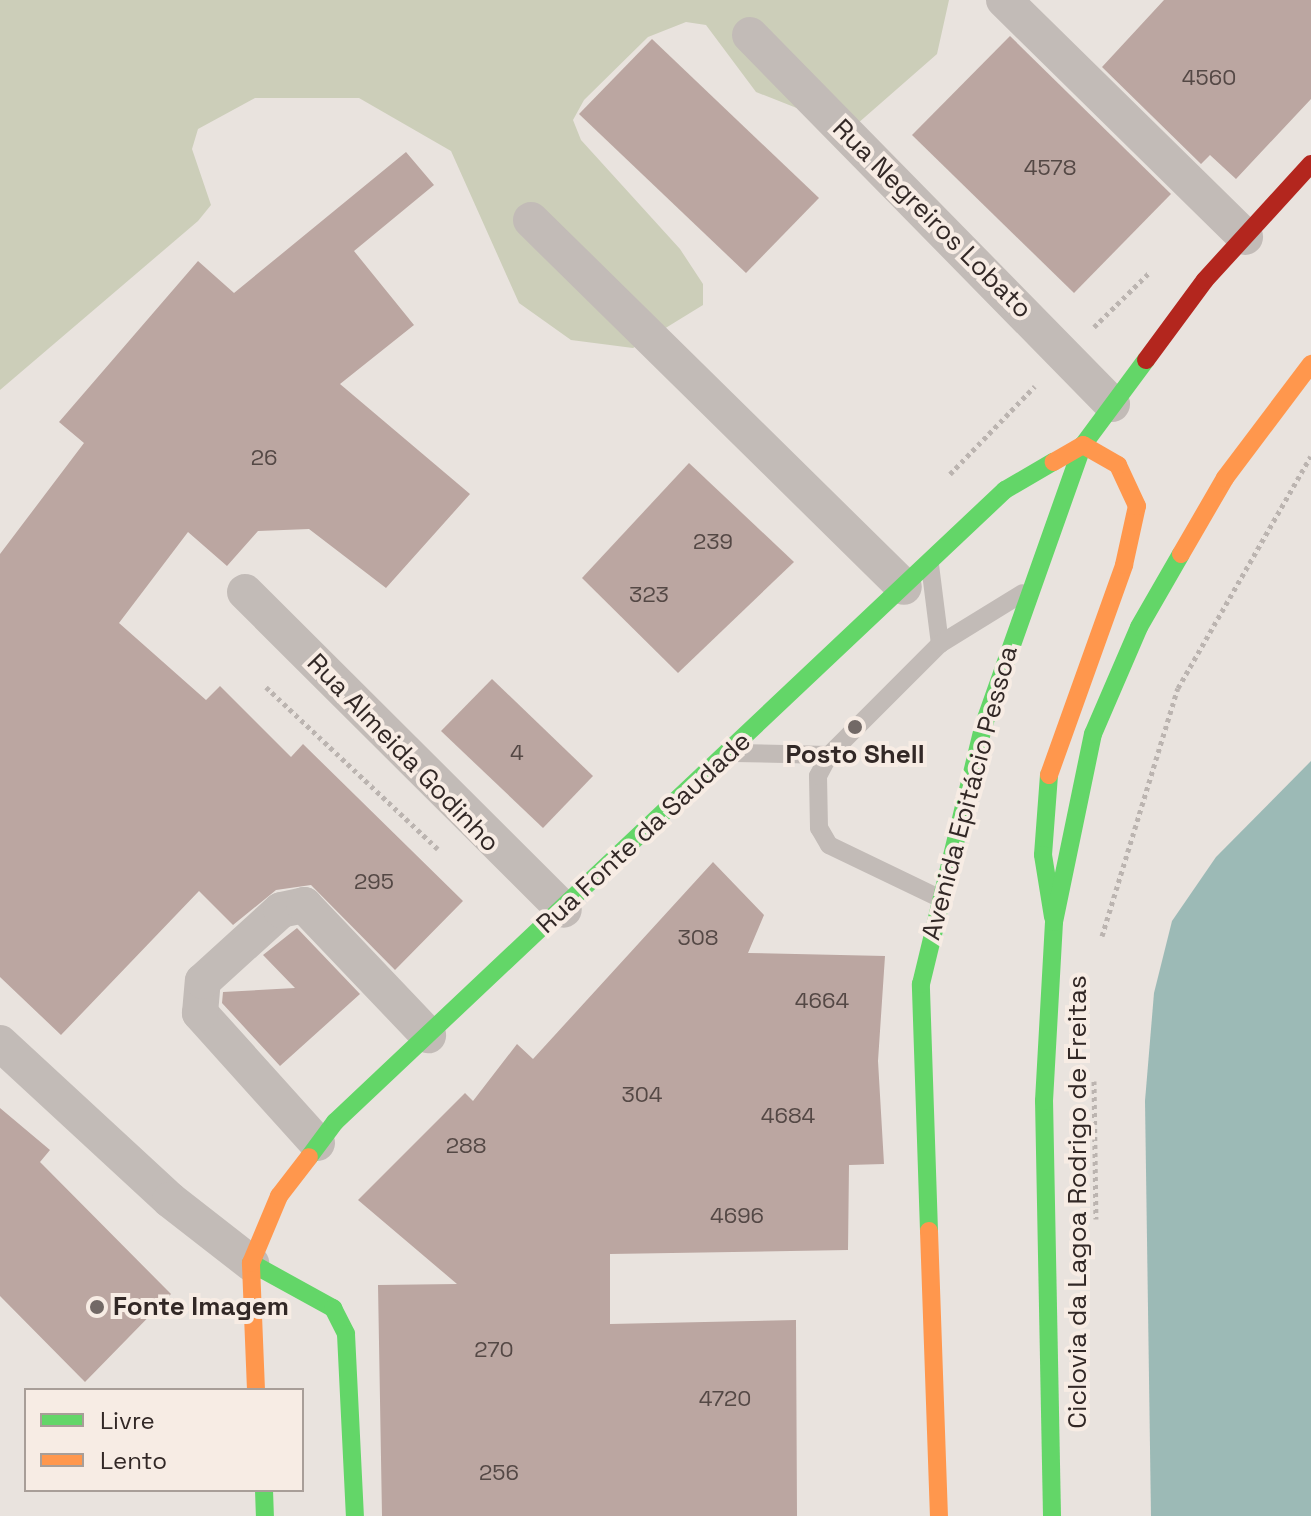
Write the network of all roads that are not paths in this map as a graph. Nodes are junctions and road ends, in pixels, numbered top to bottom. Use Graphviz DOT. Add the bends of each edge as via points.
graph roads {
  1 [pos="1004,0"];
  2 [pos="750,35"];
  3 [pos="1311,164"];
  4 [pos="531,220"];
  5 [pos="1245,237"];
  6 [pos="1311,364"];
  7 [pos="1112,404"];
  8 [pos="1083,445"];
  9 [pos="917,575"];
  10 [pos="245,592"];
  11 [pos="1025,592"];
  12 [pos="940,644"];
  13 [pos="729,753"];
  14 [pos="829,755"];
  15 [pos="939,898"];
  16 [pos="564,910"];
  17 [pos="1054,922"];
  18 [pos="428,1035"];
  19 [pos="0,1043"];
  20 [pos="317,1143"];
  21 [pos="251,1263"];
  22 [pos="256,1388"];
  23 [pos="264,1492"];
  24 [pos="265,1516"];
  25 [pos="355,1516"];
  26 [pos="939,1516"];
  27 [pos="1052,1516"];
  1 -- 5 [label="street"];
  2 -- 7 [label="street, Rua Negreiros Lobato"];
  3 -- 5 [label="main road, Avenida Epitácio Pessoa"];
  4 -- 9 [label="street"];
  5 -- 7 [label="main road, Avenida Epitácio Pessoa"];
  6 -- 17 [label="main road" via="1225,478 1139,627 1093,734"];
  7 -- 8 [label="main road, Avenida Epitácio Pessoa"];
  8 -- 9 [label="main road, Rua Fonte da Saudade" via="1005,490"];
  8 -- 11 [label="main road, Avenida Epitácio Pessoa"];
  8 -- 17 [label="main road" via="1118,465 1137,506 1124,565 1045,786 1043,855"];
  9 -- 12 [label="lane"];
  9 -- 13 [label="main road, Rua Fonte da Saudade"];
  10 -- 16 [label="street, Rua Almeida Godinho"];
  11 -- 12 [label="lane"];
  11 -- 15 [label="main road, Avenida Epitácio Pessoa"];
  12 -- 14 [label="lane"];
  13 -- 14 [label="lane"];
  13 -- 16 [label="main road, Rua Fonte da Saudade"];
  14 -- 15 [label="lane" via="817,802 829,845"];
  15 -- 26 [label="main road, Avenida Epitácio Pessoa" via="921,984 919,1061"];
  16 -- 18 [label="main road, Rua Fonte da Saudade"];
  17 -- 27 [label="main road" via="1044,1101"];
  18 -- 20 [label="main road, Rua Fonte da Saudade"];
  18 -- 20 [label="street" via="304,905 281,910 203,981 200,1013"];
  19 -- 21 [label="street" via="170,1200"];
  20 -- 21 [label="main road, Rua Fonte da Saudade" via="279,1196"];
  21 -- 22 [label="main road, Rua Fonte da Saudade"];
  21 -- 25 [label="main road" via="324,1301 346,1334"];
  23 -- 24 [label="main road"];
}
